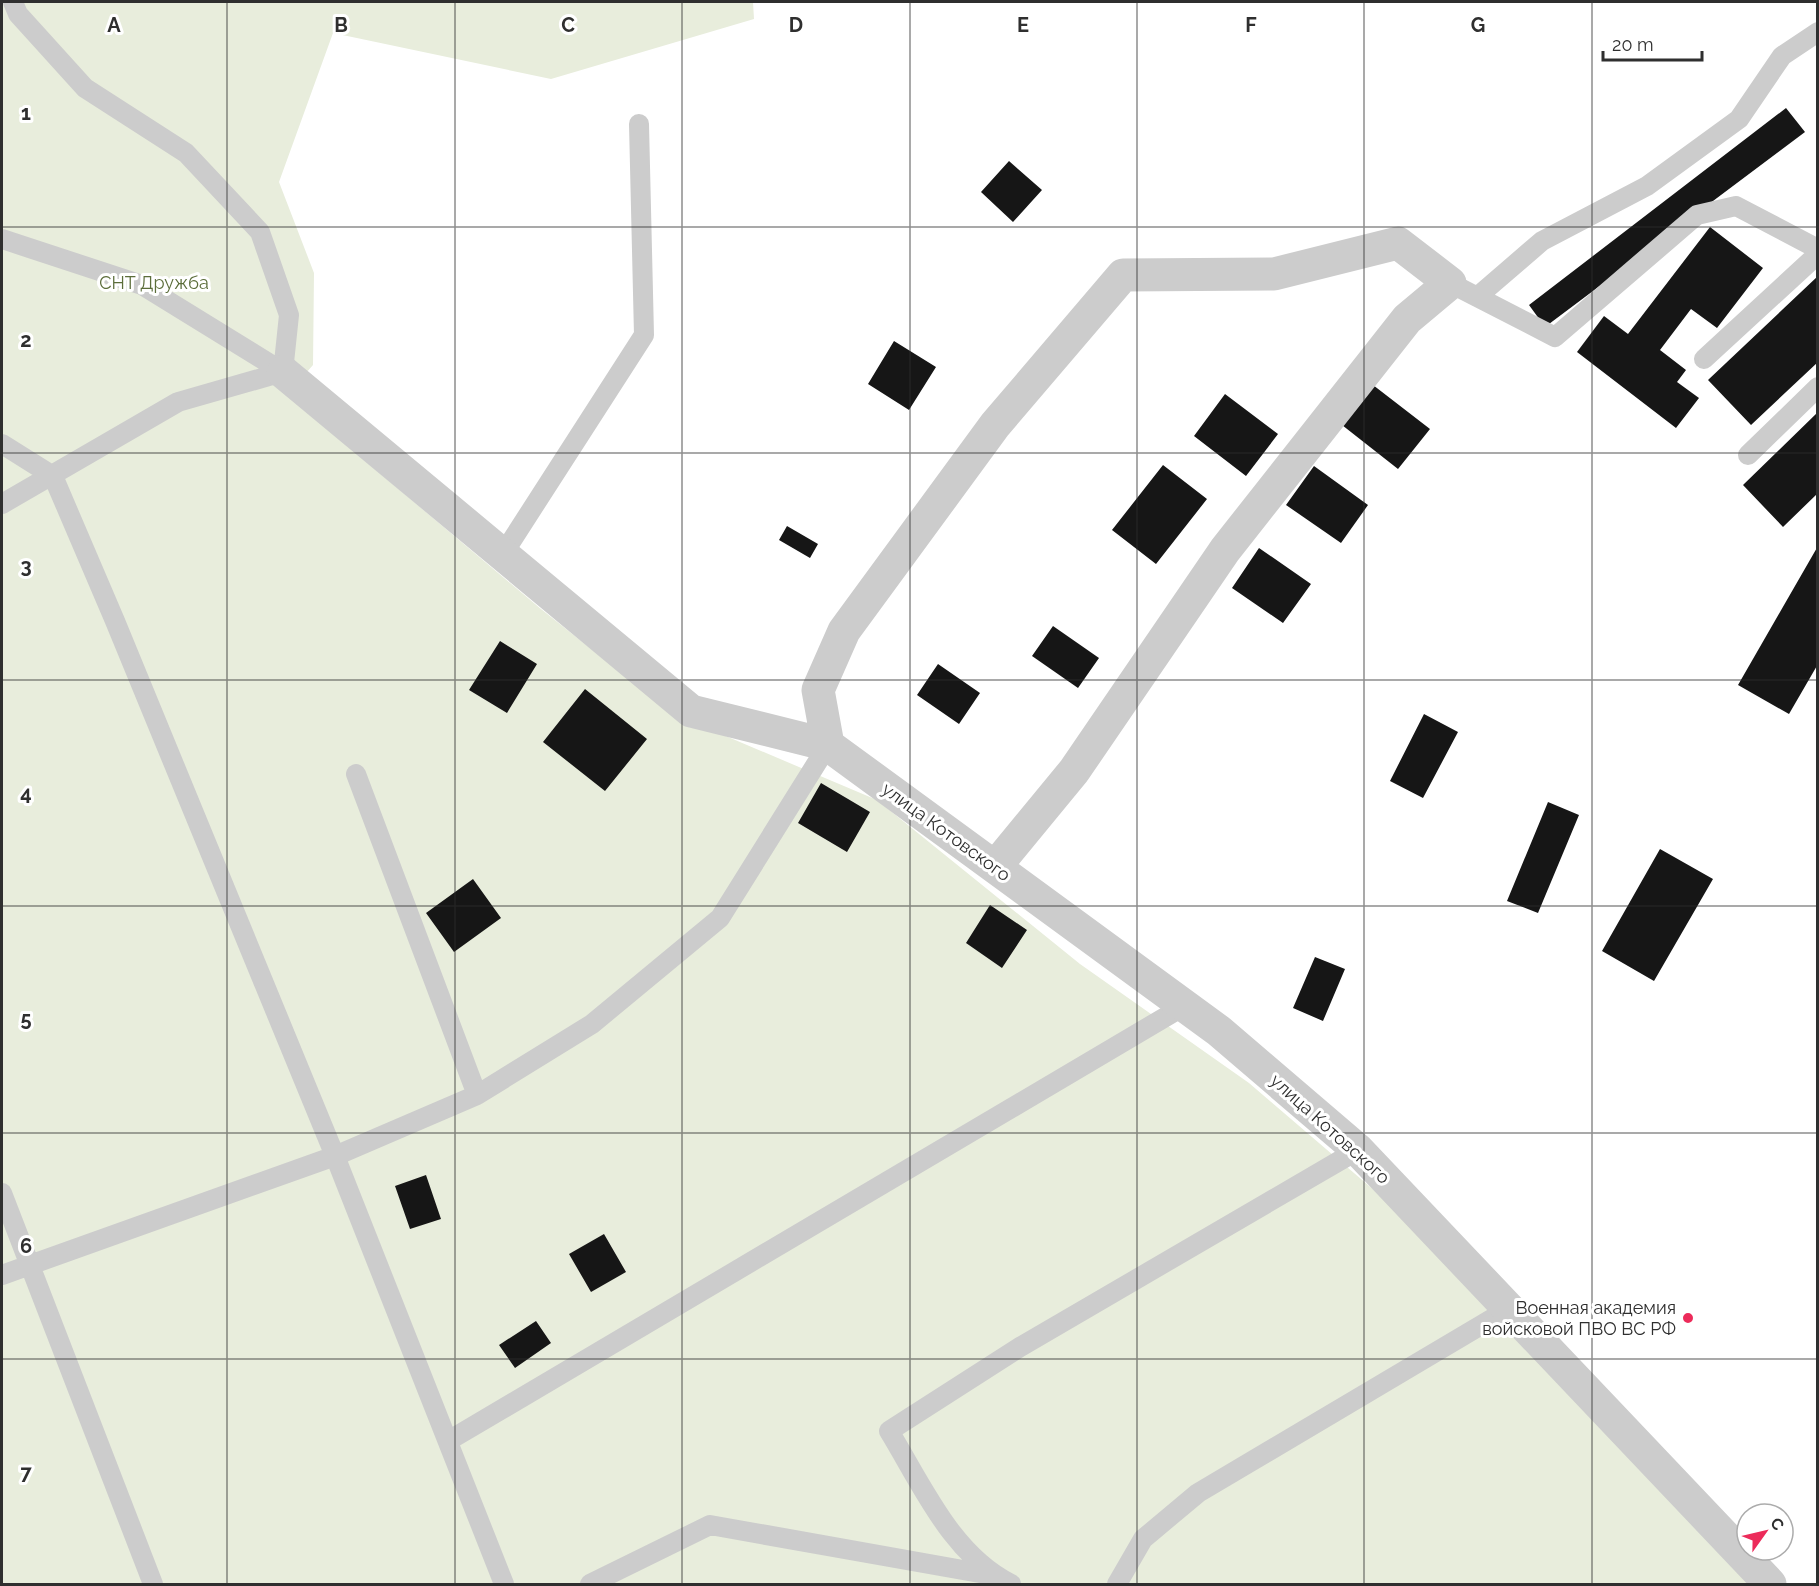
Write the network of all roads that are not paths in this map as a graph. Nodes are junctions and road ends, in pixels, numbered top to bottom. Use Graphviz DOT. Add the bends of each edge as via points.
graph roads {
  1 [pos="13,2"];
  2 [pos="1818,32"];
  3 [pos="639,124"];
  4 [pos="2,239"];
  5 [pos="1818,249"];
  6 [pos="1818,254"];
  7 [pos="1464,290"];
  8 [pos="1704,359"];
  9 [pos="283,372"];
  10 [pos="1818,387"];
  11 [pos="2,444"];
  12 [pos="1748,455"];
  13 [pos="53,476"];
  14 [pos="2,504"];
  15 [pos="503,554"];
  16 [pos="828,745"];
  17 [pos="356,774"];
  18 [pos="995,867"];
  19 [pos="1184,1005"];
  20 [pos="477,1095"];
  21 [pos="1358,1150"];
  22 [pos="335,1156"];
  23 [pos="2,1193"];
  24 [pos="29,1264"];
  25 [pos="2,1275"];
  26 [pos="1510,1308"];
  27 [pos="448,1441"];
  28 [pos="992,1575"];
  29 [pos="153,1584"];
  30 [pos="504,1584"];
  31 [pos="590,1584"];
  32 [pos="1011,1584"];
  33 [pos="1117,1584"];
  34 [pos="1770,1584"];
  1 -- 9 [label="lane" via="18,14 85,88 186,153 260,232 289,315"];
  2 -- 7 [label="lane" via="1782,56 1739,120 1647,186 1542,241"];
  3 -- 15 [label="lane" via="644,335"];
  4 -- 9 [label="lane" via="142,285"];
  5 -- 7 [label="lane" via="1736,206 1697,215 1555,337"];
  6 -- 8 [label="lane"];
  7 -- 16 [label="street" via="1398,243 1274,274 1123,275 995,425 844,631 818,690"];
  7 -- 18 [label="street" via="1407,320 1225,550 1074,771"];
  9 -- 13 [label="lane" via="178,402"];
  9 -- 15 [label="street"];
  10 -- 12 [label="lane"];
  11 -- 13 [label="lane"];
  13 -- 14 [label="lane"];
  13 -- 22 [label="lane"];
  15 -- 16 [label="street" via="691,711"];
  16 -- 18 [label="street, улица Котовского"];
  16 -- 20 [label="lane" via="720,918 592,1024"];
  17 -- 20 [label="lane"];
  18 -- 19 [label="street, улица Котовского"];
  19 -- 21 [label="street, улица Котовского"];
  19 -- 27 [label="lane"];
  20 -- 22 [label="lane"];
  21 -- 26 [label="street, улица Котовского"];
  21 -- 28 [label="lane" via="1020,1347 889,1431 960,1545"];
  22 -- 24 [label="lane"];
  22 -- 27 [label="lane"];
  23 -- 24 [label="lane"];
  24 -- 25 [label="lane"];
  24 -- 29 [label="lane"];
  26 -- 33 [label="lane" via="1198,1493 1143,1539"];
  26 -- 34 [label="street, улица Котовского"];
  27 -- 30 [label="lane"];
  28 -- 31 [label="lane" via="710,1525"];
  28 -- 32 [label="lane"];
}
